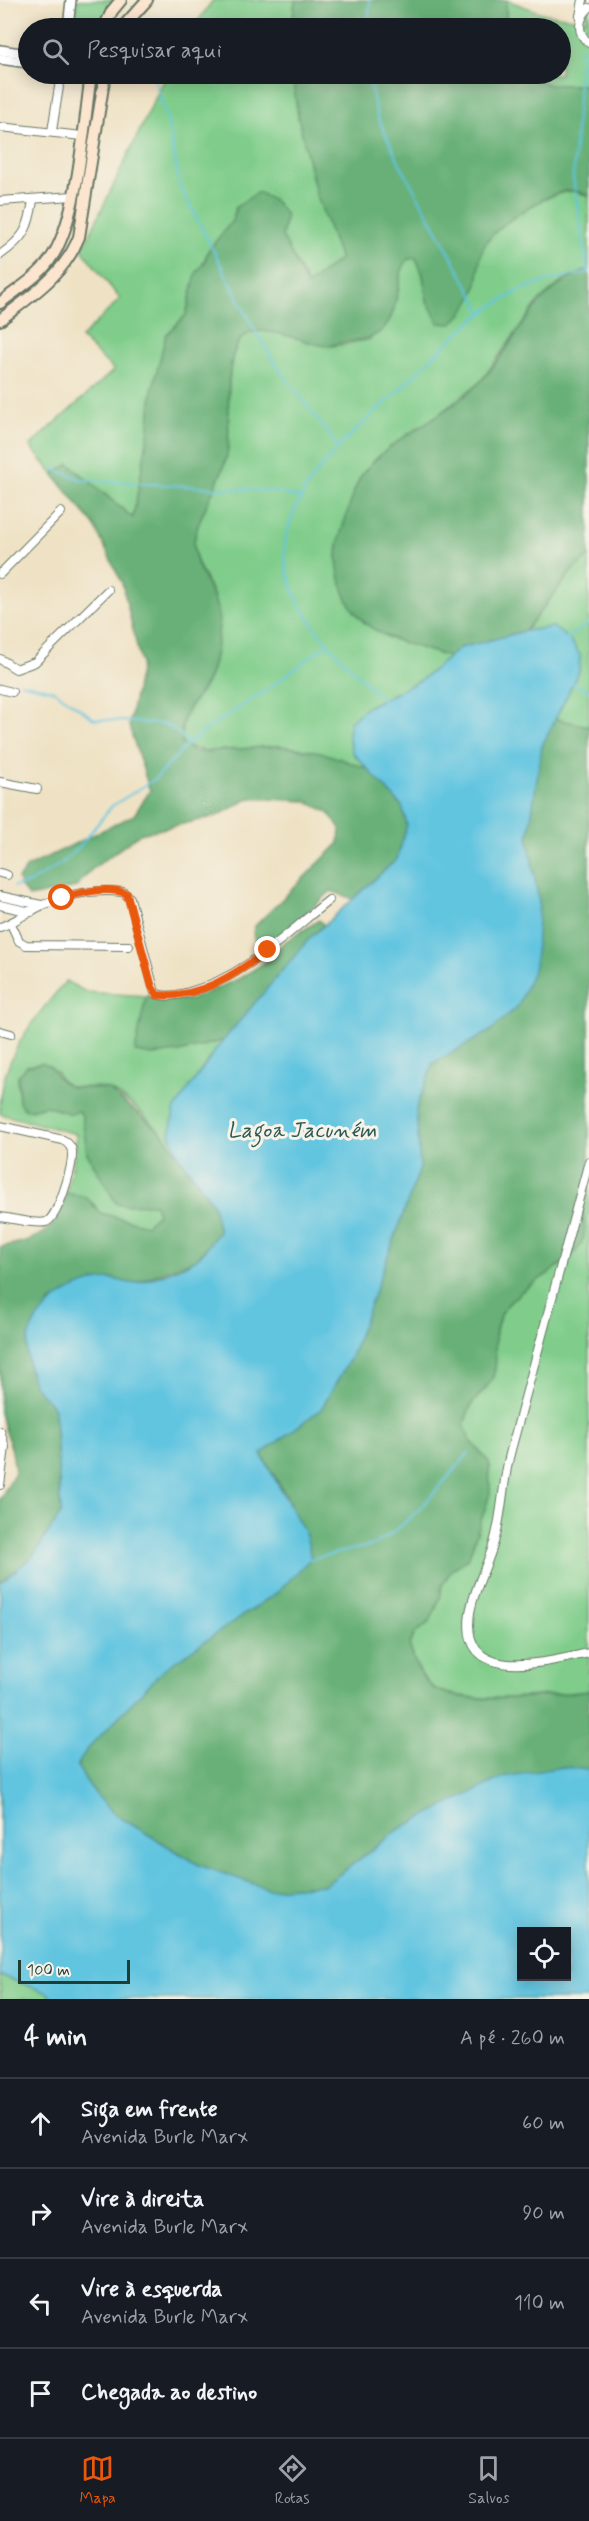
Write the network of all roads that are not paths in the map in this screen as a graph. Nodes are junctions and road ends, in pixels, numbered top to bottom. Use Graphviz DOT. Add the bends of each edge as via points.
graph roads {
  1 [pos="71,0"];
  2 [pos="121,0"];
  3 [pos="147,0"];
  4 [pos="583,0"];
  5 [pos="589,8"];
  6 [pos="69,18"];
  7 [pos="109,18"];
  8 [pos="131,18"];
  9 [pos="579,23"];
  10 [pos="589,43"];
  11 [pos="0,50"];
  12 [pos="18,53"];
  13 [pos="0,59"];
  14 [pos="18,62"];
  15 [pos="59,84"];
  16 [pos="90,84"];
  17 [pos="103,84"];
  18 [pos="0,126"];
  19 [pos="52,131"];
  20 [pos="82,136"];
  21 [pos="73,196"];
  22 [pos="33,200"];
  23 [pos="0,201"];
  24 [pos="0,255"];
  25 [pos="0,303"];
  26 [pos="0,320"];
  27 [pos="61,512"];
  28 [pos="0,574"];
  29 [pos="108,590"];
  30 [pos="0,659"];
  31 [pos="0,689"];
  32 [pos="12,692"];
  33 [pos="0,782"];
  34 [pos="37,789"];
  35 [pos="0,896"];
  36 [pos="329,900"];
  37 [pos="0,904"];
  38 [pos="41,905"];
  39 [pos="31,912"];
  40 [pos="11,924"];
  41 [pos="0,927"];
  42 [pos="129,946"];
  43 [pos="0,1031"];
  44 [pos="11,1034"];
  45 [pos="0,1126"];
  46 [pos="589,1161"];
  47 [pos="0,1217"];
  48 [pos="0,1431"];
  49 [pos="0,1485"];
  50 [pos="589,1653"];
  1 -- 6 [label="street"];
  2 -- 7 [label="main road"];
  3 -- 8 [label="main road"];
  4 -- 9 [label="street"];
  5 -- 9 [label="street"];
  9 -- 10 [label="street" via="580,32"];
  11 -- 12 [label="street"];
  13 -- 14 [label="street"];
  15 -- 19 [label="street"];
  16 -- 20 [label="main road"];
  17 -- 26 [label="main road" via="79,237 71,258 51,280"];
  18 -- 19 [label="street"];
  19 -- 20 [label="street"];
  20 -- 21 [label="main road"];
  21 -- 22 [label="street"];
  21 -- 25 [label="main road" via="62,236 49,262"];
  22 -- 23 [label="street"];
  22 -- 24 [label="street" via="27,230"];
  27 -- 28 [label="street"];
  29 -- 30 [label="street" via="35,662 15,669"];
  31 -- 32 [label="street"];
  33 -- 34 [label="street"];
  35 -- 38 [label="street"];
  36 -- 38 [label="street" via="226,980 174,996 155,993 127,894 89,892"];
  37 -- 39 [label="street"];
  38 -- 39 [label="street"];
  39 -- 40 [label="street"];
  40 -- 41 [label="street"];
  40 -- 42 [label="street" via="26,945"];
  43 -- 44 [label="street"];
  45 -- 47 [label="street" via="63,1140 72,1155 58,1210 51,1219 41,1224"];
  46 -- 50 [label="street" via="508,1458 496,1534 470,1612 469,1630 484,1657 498,1664 533,1664"];
  48 -- 49 [label="street" via="4,1447"];
}
